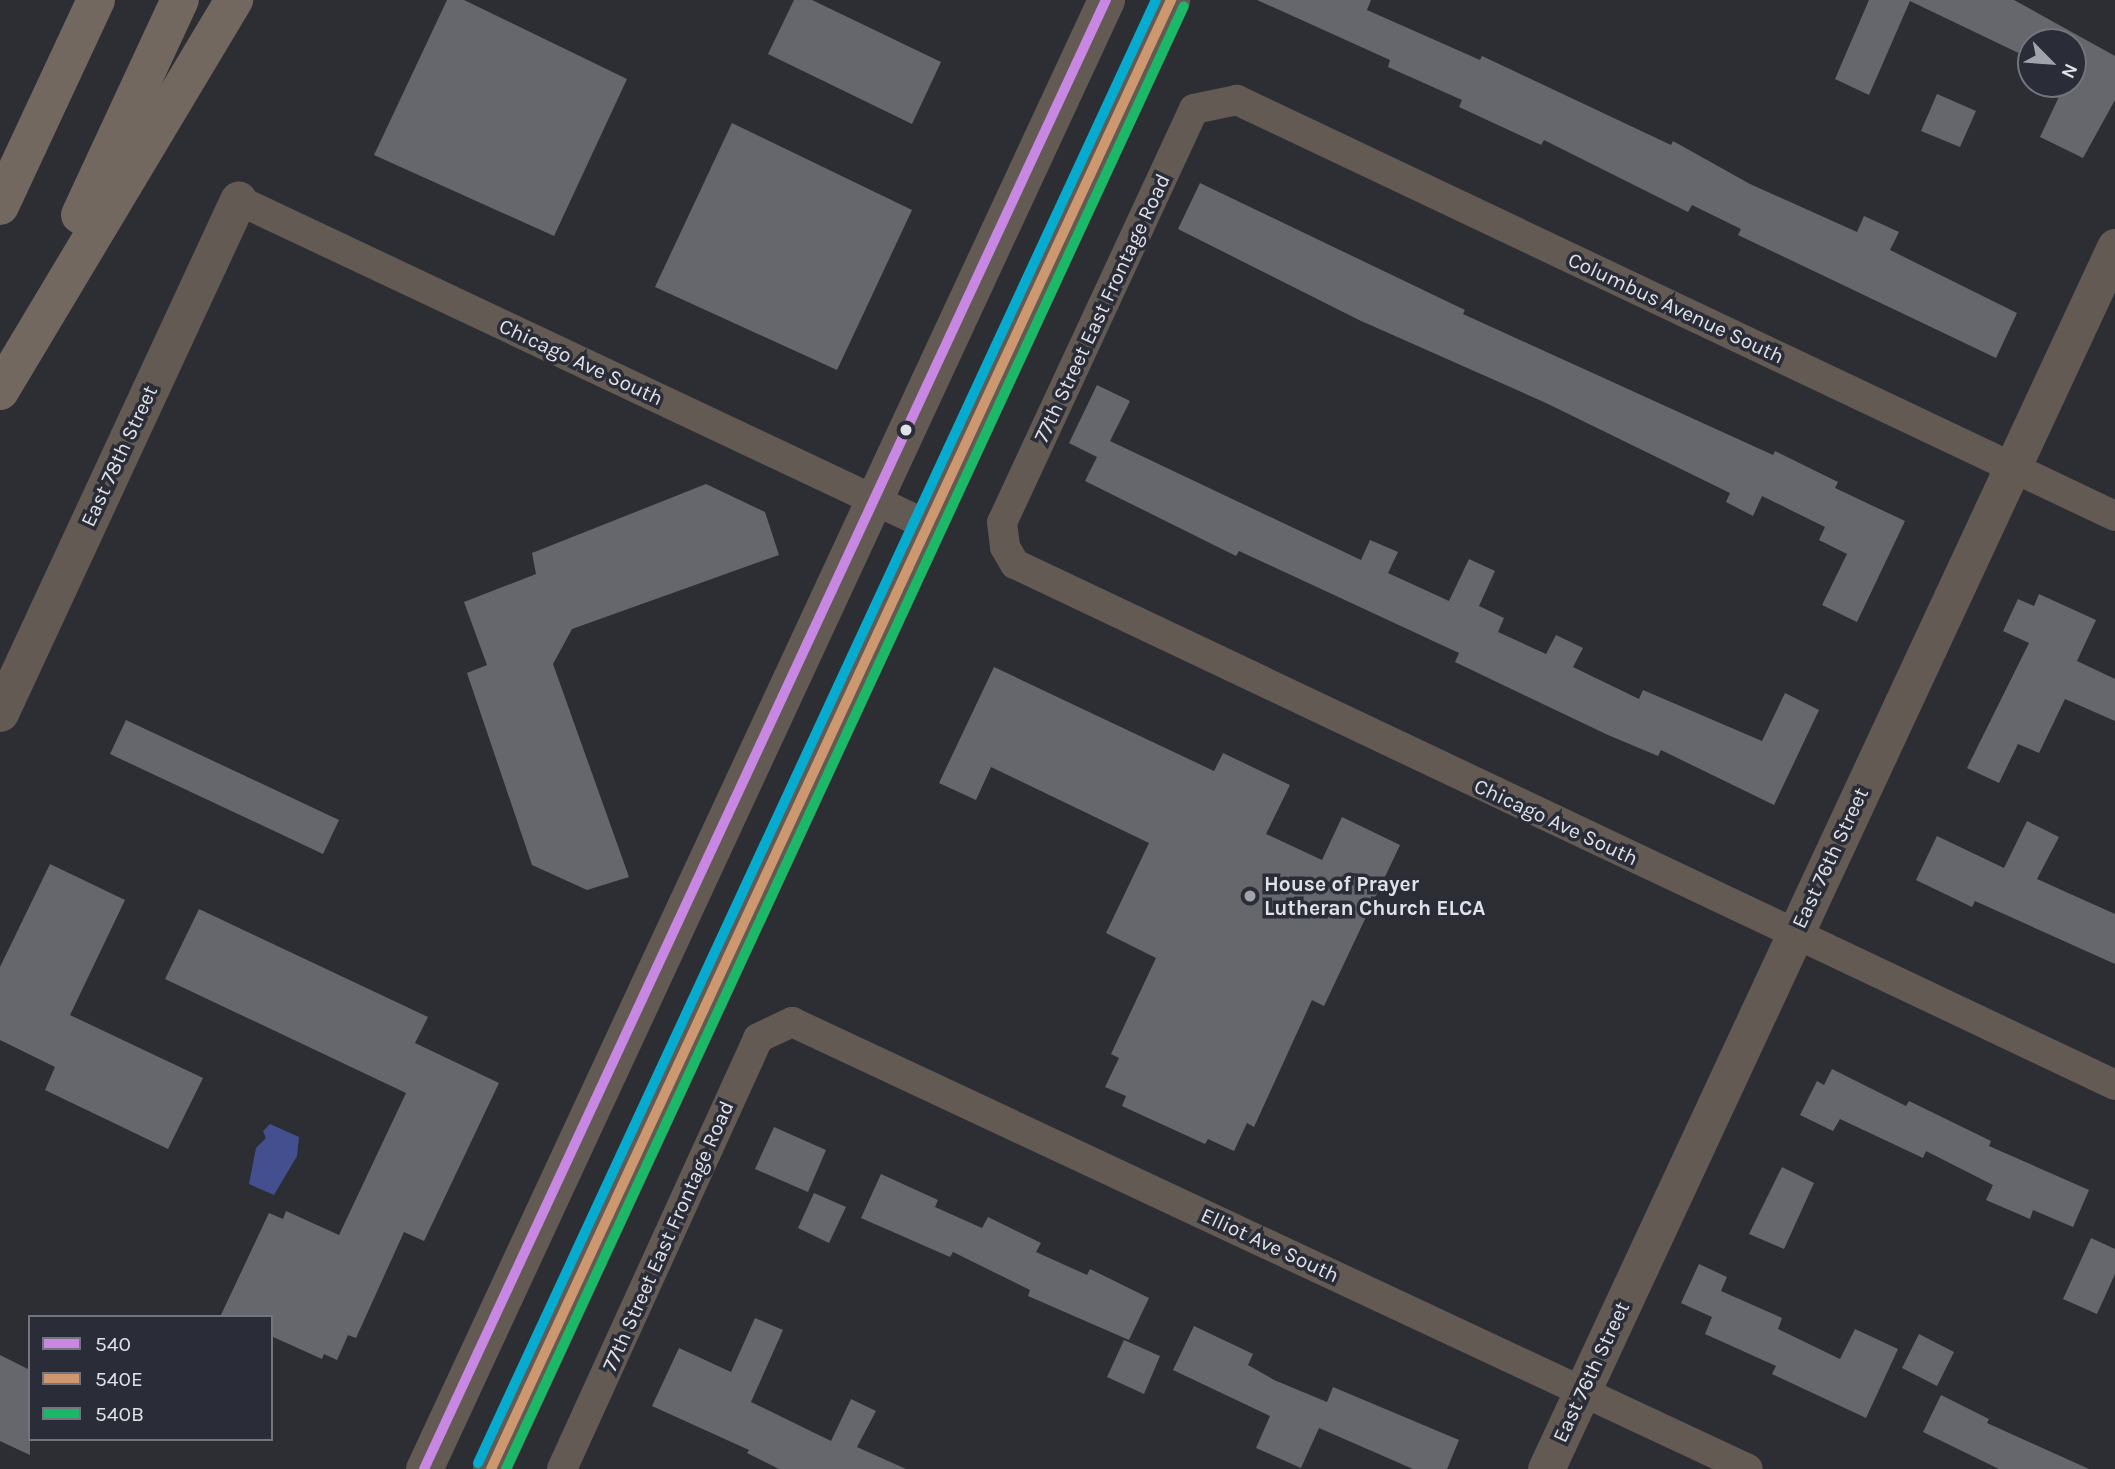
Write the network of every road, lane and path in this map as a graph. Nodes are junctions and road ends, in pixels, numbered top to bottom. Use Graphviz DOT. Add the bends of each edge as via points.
graph roads {
  1 [pos="75,0"];
  2 [pos="96,0"];
  3 [pos="180,0"];
  4 [pos="234,0"];
  5 [pos="1106,0"];
  6 [pos="1171,0"];
  7 [pos="1237,100"];
  8 [pos="28,146"];
  9 [pos="238,200"];
  10 [pos="0,206"];
  11 [pos="2115,247"];
  12 [pos="0,390"];
  13 [pos="2013,468"];
  14 [pos="875,501"];
  15 [pos="2115,516"];
  16 [pos="925,524"];
  17 [pos="1005,547"];
  18 [pos="0,713"];
  19 [pos="1794,935"];
  20 [pos="792,1022"];
  21 [pos="2115,1085"];
  22 [pos="1582,1390"];
  23 [pos="425,1469"];
  24 [pos="491,1469"];
  25 [pos="562,1469"];
  26 [pos="1546,1469"];
  27 [pos="1748,1469"];
  1 -- 8 [label="highway"];
  2 -- 8 [label="highway"];
  3 -- 12 [label="highway"];
  4 -- 12 [label="highway"];
  5 -- 14 [label="street"];
  6 -- 16 [label="street"];
  7 -- 13 [label="street, Columbus Avenue South"];
  7 -- 17 [label="street, 77th Street East Frontage Road" via="1194,109 1002,522"];
  8 -- 10 [label="highway"];
  9 -- 14 [label="street, Chicago Ave South"];
  9 -- 18 [label="street, East 78th Street"];
  11 -- 13 [label="street, East 76th Street"];
  13 -- 15 [label="street, Columbus Avenue South"];
  13 -- 19 [label="street, East 76th Street"];
  14 -- 16 [label="street, Chicago Ave South"];
  14 -- 23 [label="street"];
  16 -- 24 [label="street"];
  17 -- 19 [label="street, Chicago Ave South" via="1015,564"];
  19 -- 21 [label="street, Chicago Ave South"];
  19 -- 22 [label="street, East 76th Street"];
  20 -- 22 [label="street, Elliot Ave South"];
  20 -- 25 [label="street, 77th Street East Frontage Road" via="758,1038"];
  22 -- 26 [label="street, East 76th Street"];
  22 -- 27 [label="street, Elliot Ave South"];
}
